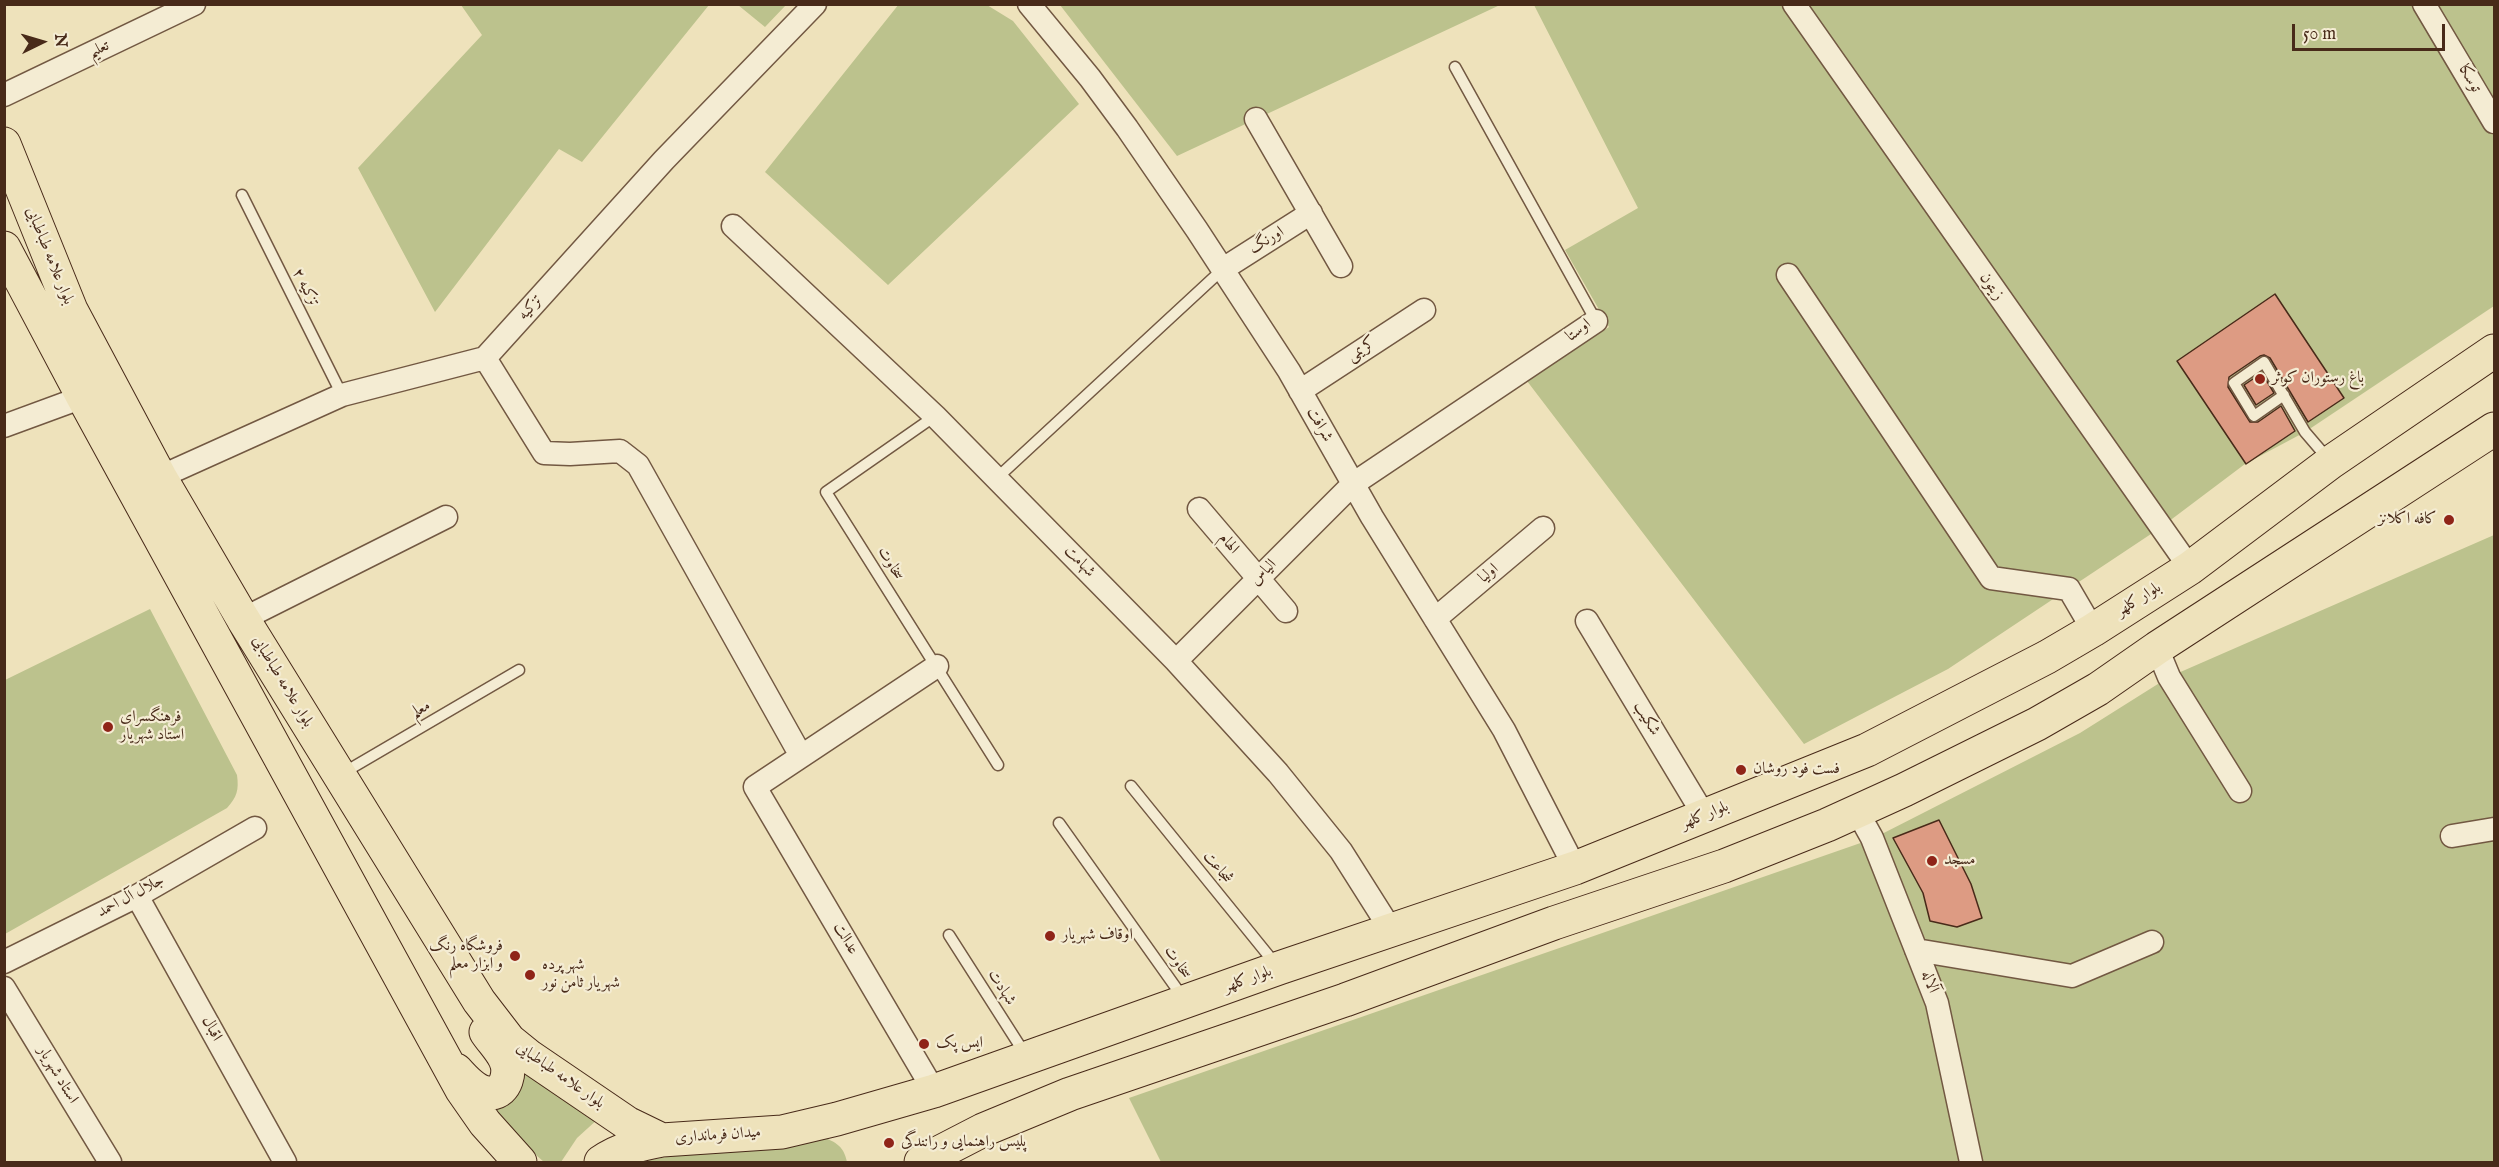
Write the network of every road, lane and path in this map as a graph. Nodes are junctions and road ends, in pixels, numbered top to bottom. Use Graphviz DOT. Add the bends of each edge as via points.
graph roads {
  1 [pos="815,4"];
  2 [pos="1029,4"];
  3 [pos="1794,4"];
  4 [pos="2424,4"];
  5 [pos="180,7"];
  6 [pos="1455,67"];
  7 [pos="4,95"];
  8 [pos="1256,118"];
  9 [pos="2494,122"];
  10 [pos="4,144"];
  11 [pos="242,195"];
  12 [pos="1311,213"];
  13 [pos="733,226"];
  14 [pos="4,248"];
  15 [pos="1341,266"];
  16 [pos="1223,269"];
  17 [pos="1788,275"];
  18 [pos="1424,310"];
  19 [pos="1596,321"];
  20 [pos="2494,351"];
  21 [pos="485,358"];
  22 [pos="1300,391"];
  23 [pos="342,395"];
  24 [pos="2284,396"];
  25 [pos="83,397"];
  26 [pos="935,416"];
  27 [pos="4,426"];
  28 [pos="2493,434"];
  29 [pos="2331,462"];
  30 [pos="160,477"];
  31 [pos="997,478"];
  32 [pos="1353,484"];
  33 [pos="1199,509"];
  34 [pos="446,517"];
  35 [pos="1543,528"];
  36 [pos="2190,568"];
  37 [pos="1258,579"];
  38 [pos="1286,611"];
  39 [pos="243,619"];
  40 [pos="1435,619"];
  41 [pos="1587,621"];
  42 [pos="2093,630"];
  43 [pos="2157,648"];
  44 [pos="1176,661"];
  45 [pos="937,666"];
  46 [pos="519,670"];
  47 [pos="801,756"];
  48 [pos="998,765"];
  49 [pos="339,775"];
  50 [pos="1131,786"];
  51 [pos="2240,791"];
  52 [pos="1857,812"];
  53 [pos="1705,817"];
  54 [pos="1059,823"];
  55 [pos="255,828"];
  56 [pos="2494,829"];
  57 [pos="2452,836"];
  58 [pos="1575,868"];
  59 [pos="137,896"];
  60 [pos="1391,930"];
  61 [pos="949,935"];
  62 [pos="2152,942"];
  63 [pos="446,947"];
  64 [pos="1916,950"];
  65 [pos="4,962"];
  66 [pos="1279,968"];
  67 [pos="4,988"];
  68 [pos="1187,1003"];
  69 [pos="442,1056"];
  70 [pos="1027,1057"];
  71 [pos="934,1091"];
  72 [pos="837,1119"];
  73 [pos="662,1140"];
  74 [pos="110,1162"];
  75 [pos="285,1162"];
  76 [pos="520,1162"];
  77 [pos="602,1162"];
  78 [pos="921,1162"];
  79 [pos="1971,1162"];
  1 -- 21 [label="street, تزکیه" via="664,160"];
  2 -- 16 [label="street, شرافت" via="1120,120"];
  3 -- 36 [label="street, زیتون"];
  4 -- 9 [label="street, توسکا"];
  5 -- 7 [label="street, تعلیم"];
  6 -- 19 [label="lane, اوستا"];
  8 -- 12 [label="street"];
  10 -- 30 [label="main road, بلوار علامه طباطبایی" via="71,310"];
  11 -- 23 [label="lane, تزکیه ۲"];
  12 -- 15 [label="street"];
  12 -- 16 [label="street, اورنگ"];
  13 -- 26 [label="street, شهامت"];
  14 -- 25 [label="main road, بلوار علامه طباطبایی"];
  16 -- 22 [label="street, شرافت"];
  16 -- 31 [label="lane"];
  17 -- 42 [label="street" via="1991,578 2069,588"];
  18 -- 22 [label="street, کریمی"];
  19 -- 32 [label="street, اوستا"];
  20 -- 29 [label="main road, بلوار کلهر"];
  21 -- 23 [label="street"];
  21 -- 47 [label="street" via="544,453 620,451 639,465"];
  22 -- 32 [label="street, شرافت"];
  23 -- 30 [label="street"];
  24 -- 24 [label="lane" via="2264,362 2234,382 2254,416"];
  24 -- 29 [label="lane" via="2305,432"];
  25 -- 27 [label="street"];
  25 -- 69 [label="main road, بلوار علامه طباطبایی"];
  26 -- 31 [label="street, شهامت"];
  26 -- 45 [label="lane, سخاوت" via="826,492"];
  28 -- 43 [label="main road"];
  29 -- 36 [label="main road, بلوار کلهر"];
  30 -- 39 [label="main road, بلوار علامه طباطبایی"];
  31 -- 44 [label="street, شهامت"];
  32 -- 37 [label="street, الیاس"];
  32 -- 40 [label="street, شرافت"];
  33 -- 37 [label="street, الهام"];
  34 -- 39 [label="street"];
  35 -- 40 [label="street, اولیا"];
  36 -- 42 [label="main road, بلوار کلهر"];
  37 -- 38 [label="street, الهام"];
  37 -- 44 [label="street, الیاس"];
  39 -- 49 [label="main road, بلوار علامه طباطبایی"];
  40 -- 58 [label="street, شرافت" via="1504,730"];
  41 -- 53 [label="street, شکیب"];
  42 -- 53 [label="main road, بلوار کلهر" via="1867,750"];
  43 -- 51 [label="street" via="2169,677"];
  43 -- 52 [label="main road" via="2098,689 2037,724"];
  44 -- 60 [label="street, شهامت" via="1278,773 1341,851"];
  45 -- 47 [label="street"];
  45 -- 48 [label="lane, سخاوت"];
  46 -- 49 [label="lane, معلم"];
  47 -- 71 [label="street, عدالت" via="755,787"];
  49 -- 63 [label="main road, بلوار علامه طباطبایی"];
  50 -- 66 [label="lane, شجاعت"];
  52 -- 64 [label="street, آلاله" via="1872,838"];
  52 -- 78 [label="main road" via="1724,866 1070,1094 983,1130"];
  53 -- 58 [label="main road, بلوار کلهر"];
  54 -- 68 [label="lane, سخاوت"];
  55 -- 59 [label="street, جلال آل احمد"];
  56 -- 57 [label="street"];
  58 -- 60 [label="main road, بلوار کلهر"];
  59 -- 65 [label="street, جلال آل احمد"];
  59 -- 75 [label="street, اقبال"];
  60 -- 66 [label="main road, بلوار کلهر"];
  61 -- 70 [label="lane, شهادت"];
  62 -- 64 [label="street" via="2072,976"];
  63 -- 69 [label="main road" via="480,1020 506,1060 508,1076 502,1088 491,1093 465,1080"];
  63 -- 73 [label="main road, بلوار علامه طباطبایی" via="509,1040 627,1123"];
  64 -- 79 [label="street, آلاله" via="1937,1003"];
  66 -- 68 [label="main road, بلوار کلهر"];
  67 -- 74 [label="street, استاد شهریار"];
  68 -- 70 [label="main road, بلوار کلهر"];
  69 -- 76 [label="main road, بلوار علامه طباطبایی" via="485,1123"];
  70 -- 71 [label="main road, بلوار کلهر"];
  71 -- 72 [label="main road, بلوار کلهر"];
  72 -- 73 [label="main road, میدان فرمانداری" via="782,1132"];
  73 -- 77 [label="main road, میدان فرمانداری" via="626,1149"];
}
